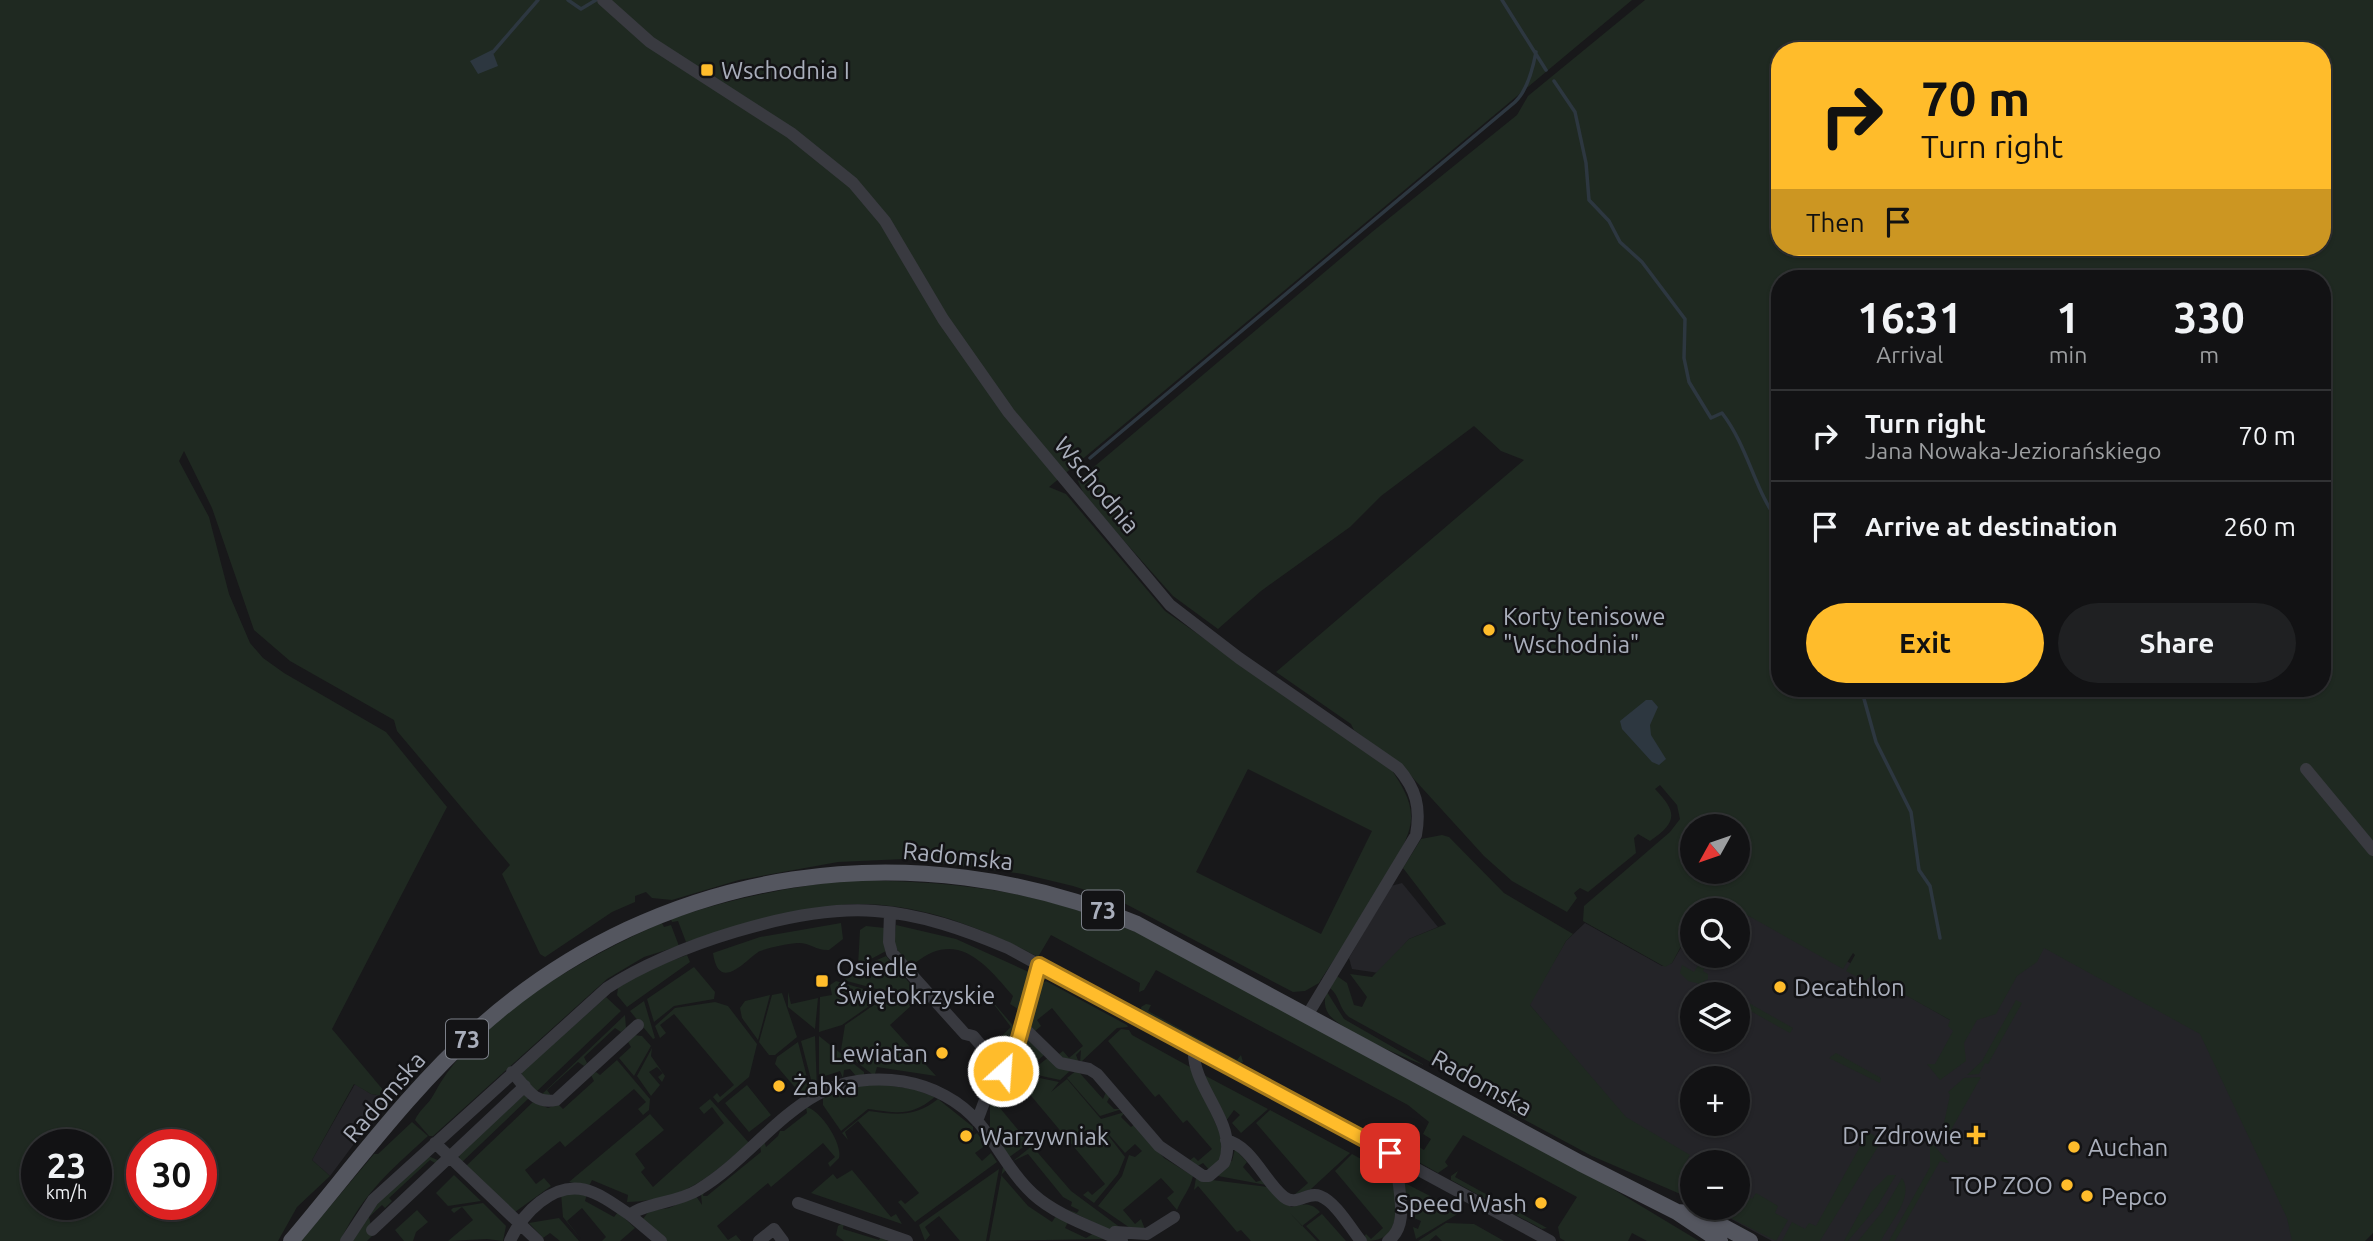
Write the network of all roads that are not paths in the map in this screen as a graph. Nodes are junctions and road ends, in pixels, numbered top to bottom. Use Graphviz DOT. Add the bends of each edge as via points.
graph roads {
  1 [pos="603,0"];
  2 [pos="2306,769"];
  3 [pos="2373,850"];
  4 [pos="890,912"];
  5 [pos="1039,965"];
  6 [pos="1308,1014"];
  7 [pos="638,1025"];
  8 [pos="1022,1026"];
  9 [pos="1194,1049"];
  10 [pos="1003,1071"];
  11 [pos="512,1072"];
  12 [pos="525,1086"];
  13 [pos="977,1121"];
  14 [pos="1226,1140"];
  15 [pos="435,1143"];
  16 [pos="448,1157"];
  17 [pos="1398,1158"];
  18 [pos="798,1203"];
  19 [pos="1677,1212"];
  20 [pos="630,1215"];
  21 [pos="1174,1217"];
  22 [pos="518,1223"];
  23 [pos="372,1230"];
  24 [pos="1118,1239"];
  25 [pos="291,1241"];
  26 [pos="346,1241"];
  27 [pos="510,1241"];
  28 [pos="538,1241"];
  29 [pos="661,1241"];
  30 [pos="759,1241"];
  31 [pos="783,1241"];
  32 [pos="907,1241"];
  33 [pos="1361,1241"];
  34 [pos="1388,1241"];
  35 [pos="1550,1241"];
  36 [pos="1720,1241"];
  37 [pos="1750,1241"];
  1 -- 6 [label="street, Wschodnia" via="650,42 800,139 853,183 885,221 950,329 1009,413 1170,605 1398,768 1409,781 1419,813 1416,835"];
  2 -- 3 [label="street"];
  4 -- 5 [label="street" via="956,928"];
  4 -- 10 [label="street" via="889,942 896,958"];
  4 -- 11 [label="street" via="849,911 773,922 646,964 607,988"];
  5 -- 8 [label="street"];
  5 -- 9 [label="street"];
  6 -- 19 [label="main road, Radomska / 73"];
  6 -- 25 [label="main road, Radomska / 73" via="1137,924 1070,898 1018,885 956,875 877,872 742,889 664,913 621,932 522,993 437,1070"];
  7 -- 12 [label="street" via="556,1100 544,1103"];
  8 -- 10 [label="street" via="1014,1056"];
  8 -- 14 [label="street" via="1060,1063 1097,1074 1159,1146 1203,1176 1220,1169"];
  9 -- 14 [label="street" via="1195,1066"];
  9 -- 17 [label="street"];
  10 -- 13 [label="street" via="991,1084"];
  11 -- 12 [label="street"];
  11 -- 15 [label="street"];
  12 -- 16 [label="street"];
  13 -- 20 [label="street" via="931,1089 887,1079 849,1083 812,1098 699,1190 660,1206 638,1208"];
  13 -- 24 [label="street" via="1031,1193"];
  14 -- 33 [label="street" via="1238,1144 1285,1197 1325,1199"];
  15 -- 16 [label="street"];
  15 -- 26 [label="street" via="373,1200"];
  16 -- 22 [label="street"];
  16 -- 23 [label="street"];
  17 -- 34 [label="street" via="1401,1223"];
  17 -- 35 [label="street"];
  18 -- 32 [label="street"];
  19 -- 36 [label="main road, Radomska / 73"];
  19 -- 37 [label="main road, Radomska / 73" via="1700,1214"];
  20 -- 22 [label="street" via="590,1192 569,1187 556,1189"];
  20 -- 29 [label="street"];
  21 -- 24 [label="street" via="1152,1233 1115,1232"];
  22 -- 27 [label="street"];
  22 -- 28 [label="street"];
  30 -- 31 [label="street" via="774,1228"];
}
